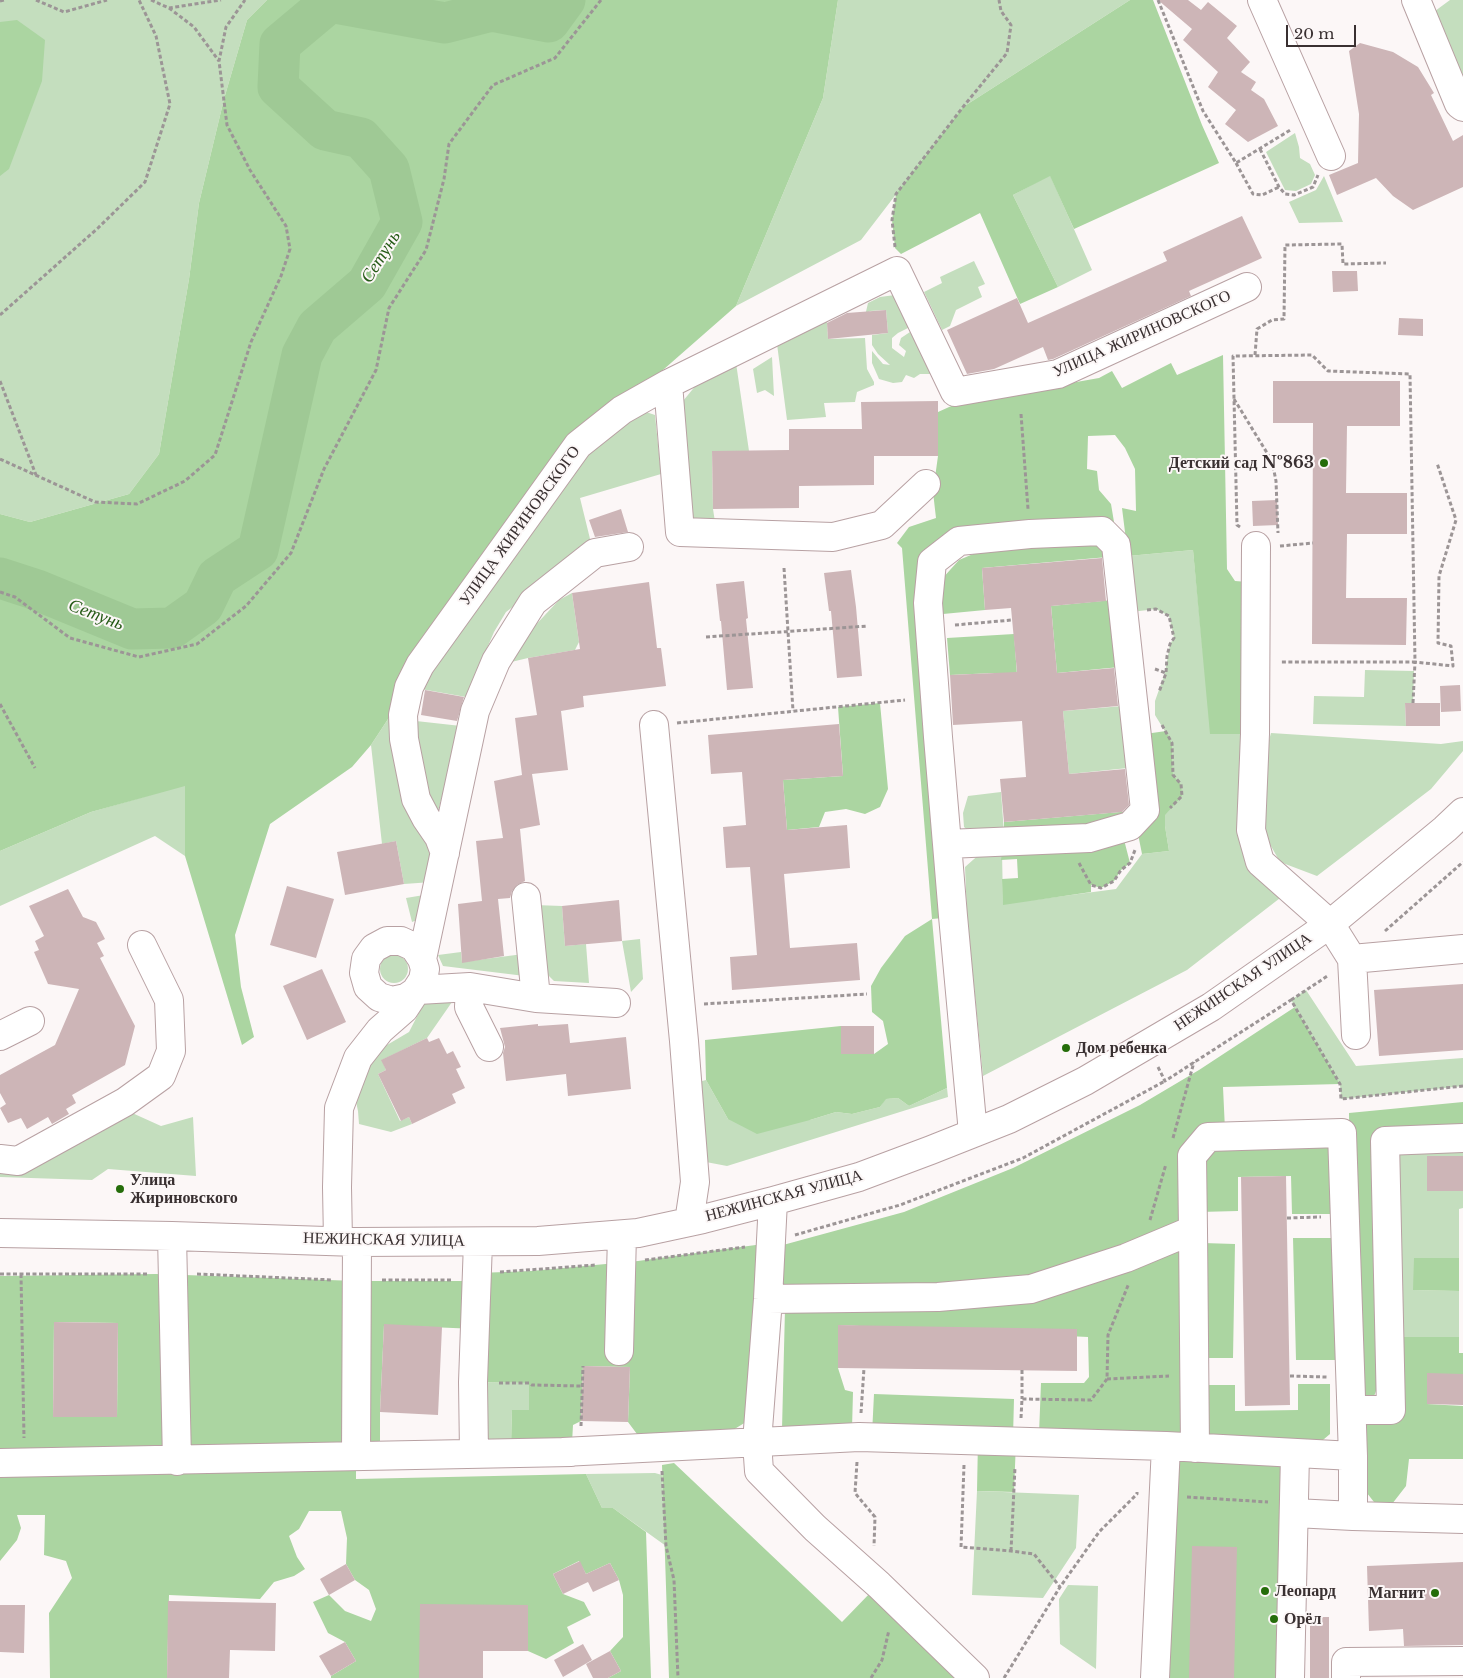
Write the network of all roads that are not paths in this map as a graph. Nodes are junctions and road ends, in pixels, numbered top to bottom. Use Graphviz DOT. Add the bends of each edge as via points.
graph roads {
  1 [pos="1262,0"];
  2 [pos="1422,2"];
  3 [pos="1463,107"];
  4 [pos="1323,163"];
  5 [pos="1247,288"];
  6 [pos="668,384"];
  7 [pos="926,484"];
  8 [pos="1268,546"];
  9 [pos="629,547"];
  10 [pos="654,725"];
  11 [pos="1463,812"];
  12 [pos="947,844"];
  13 [pos="445,853"];
  14 [pos="526,897"];
  15 [pos="1330,924"];
  16 [pos="142,945"];
  17 [pos="1463,949"];
  18 [pos="422,959"];
  19 [pos="1352,959"];
  20 [pos="470,987"];
  21 [pos="418,990"];
  22 [pos="536,998"];
  23 [pos="616,1003"];
  24 [pos="30,1021"];
  25 [pos="1356,1035"];
  26 [pos="0,1036"];
  27 [pos="489,1047"];
  28 [pos="973,1133"];
  29 [pos="1463,1138"];
  30 [pos="0,1159"];
  31 [pos="772,1201"];
  32 [pos="689,1222"];
  33 [pos="1193,1230"];
  34 [pos="0,1233"];
  35 [pos="622,1235"];
  36 [pos="172,1236"];
  37 [pos="348,1241"];
  38 [pos="478,1242"];
  39 [pos="768,1299"];
  40 [pos="619,1351"];
  41 [pos="1353,1410"];
  42 [pos="757,1442"];
  43 [pos="1166,1446"];
  44 [pos="1195,1448"];
  45 [pos="474,1453"];
  46 [pos="1295,1454"];
  47 [pos="356,1456"];
  48 [pos="1353,1456"];
  49 [pos="177,1460"];
  50 [pos="12,1464"];
  51 [pos="1294,1508"];
  52 [pos="1353,1516"];
  53 [pos="1463,1519"];
  54 [pos="1463,1661"];
  55 [pos="976,1678"];
  56 [pos="1155,1678"];
  57 [pos="1290,1678"];
  58 [pos="1346,1678"];
  1 -- 4 [label="street"];
  2 -- 3 [label="street" via="1459,104"];
  5 -- 6 [label="street, УЛИЦА ЖИРИНОВСКОГО" via="1058,374 955,392 897,271"];
  6 -- 7 [label="street" via="680,532 833,537 882,525"];
  6 -- 13 [label="street, УЛИЦА ЖИРИНОВСКОГО" via="622,410 578,445 420,665 409,687 403,714 404,739 416,799"];
  8 -- 15 [label="street" via="1255,662 1251,830 1260,862"];
  9 -- 13 [label="street" via="595,553 533,602 496,661 475,711"];
  10 -- 32 [label="street" via="696,1182"];
  11 -- 15 [label="street, НЕЖИНСКАЯ УЛИЦА"];
  12 -- 12 [label="street" via="928,603 932,562 959,541 1102,531 1116,545 1145,810 1130,826 1089,838"];
  12 -- 28 [label="street"];
  13 -- 18 [label="street"];
  14 -- 22 [label="street"];
  15 -- 19 [label="street"];
  15 -- 28 [label="street, НЕЖИНСКАЯ УЛИЦА" via="1218,1003 1085,1081"];
  16 -- 30 [label="street" via="169,1000 172,1051 161,1076 125,1102 18,1161"];
  17 -- 19 [label="street"];
  18 -- 21 [label="street" via="425,969"];
  18 -- 21 [label="street" via="414,947 401,941 387,941 374,948 366,959 364,973 368,987 379,997 392,1001 406,998"];
  19 -- 25 [label="street"];
  20 -- 21 [label="street"];
  20 -- 22 [label="street"];
  20 -- 27 [label="street" via="469,1007"];
  21 -- 37 [label="street" via="358,1058 339,1108 337,1187"];
  22 -- 23 [label="street"];
  24 -- 26 [label="street"];
  28 -- 31 [label="street, НЕЖИНСКАЯ УЛИЦА" via="859,1177"];
  29 -- 41 [label="street" via="1385,1140 1391,1410"];
  31 -- 32 [label="street, НЕЖИНСКАЯ УЛИЦА"];
  31 -- 39 [label="street"];
  32 -- 35 [label="street, НЕЖИНСКАЯ УЛИЦА"];
  33 -- 39 [label="street" via="1126,1258 1031,1289 938,1297"];
  33 -- 41 [label="street" via="1192,1156 1208,1137 1342,1134"];
  33 -- 44 [label="street"];
  34 -- 36 [label="street, НЕЖИНСКАЯ УЛИЦА"];
  35 -- 38 [label="street, НЕЖИНСКАЯ УЛИЦА"];
  35 -- 40 [label="street"];
  36 -- 37 [label="street, НЕЖИНСКАЯ УЛИЦА"];
  36 -- 49 [label="street"];
  37 -- 38 [label="street, НЕЖИНСКАЯ УЛИЦА"];
  37 -- 47 [label="street"];
  38 -- 45 [label="street"];
  39 -- 42 [label="street"];
  41 -- 48 [label="street"];
  42 -- 43 [label="street" via="859,1437"];
  42 -- 45 [label="street" via="571,1452"];
  42 -- 55 [label="street" via="759,1471 815,1528"];
  43 -- 44 [label="street"];
  43 -- 56 [label="street"];
  44 -- 46 [label="street"];
  45 -- 47 [label="street"];
  46 -- 48 [label="street"];
  46 -- 51 [label="street"];
  47 -- 49 [label="street"];
  48 -- 52 [label="street"];
  49 -- 50 [label="street"];
  51 -- 52 [label="street"];
  51 -- 57 [label="street"];
  52 -- 53 [label="street"];
  54 -- 58 [label="street" via="1346,1662"];
}
